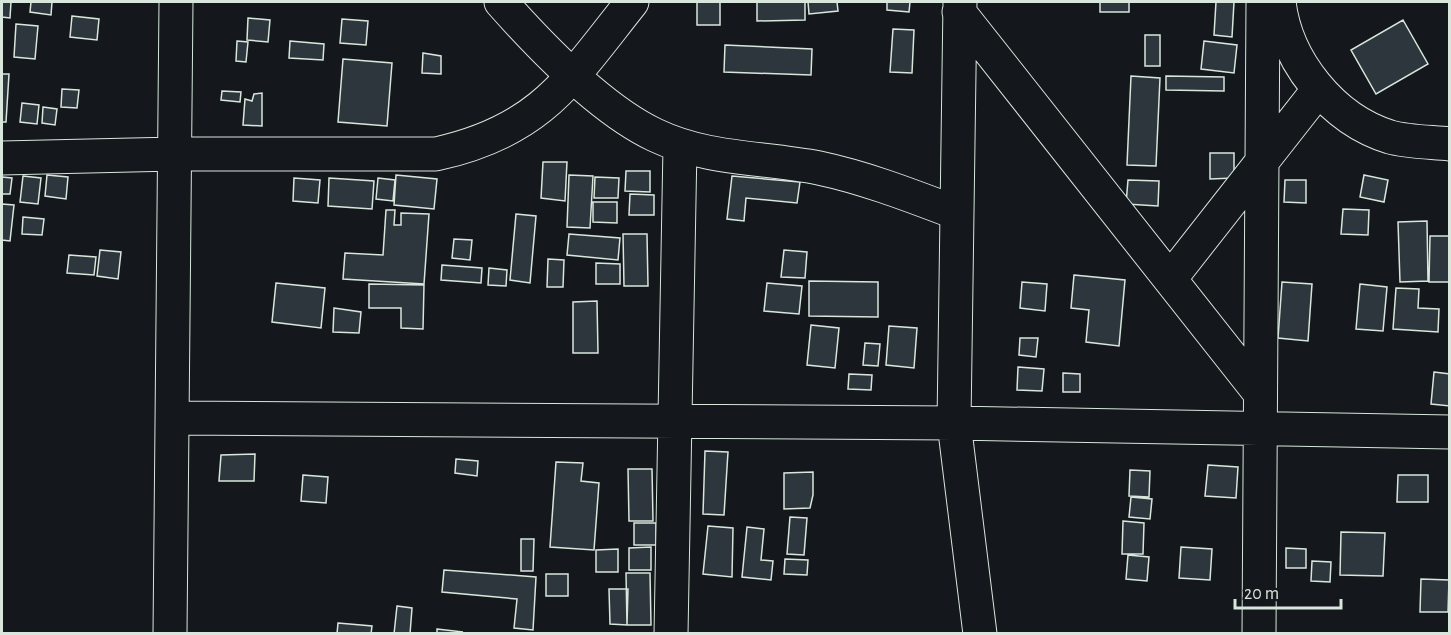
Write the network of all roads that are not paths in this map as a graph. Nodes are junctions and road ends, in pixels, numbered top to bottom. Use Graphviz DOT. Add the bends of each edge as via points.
graph roads {
  1 [pos="176,2"];
  2 [pos="501,2"];
  3 [pos="632,2"];
  4 [pos="1263,2"];
  5 [pos="1279,2"];
  6 [pos="960,7"];
  7 [pos="574,75"];
  8 [pos="1319,89"];
  9 [pos="1449,144"];
  10 [pos="680,146"];
  11 [pos="175,154"];
  12 [pos="2,158"];
  13 [pos="1262,163"];
  14 [pos="957,213"];
  15 [pos="1170,279"];
  16 [pos="1259,392"];
  17 [pos="172,418"];
  18 [pos="675,421"];
  19 [pos="954,423"];
  20 [pos="1259,428"];
  21 [pos="1449,432"];
  22 [pos="170,633"];
  23 [pos="671,633"];
  24 [pos="980,633"];
  25 [pos="1259,633"];
  1 -- 11 [label="street"];
  2 -- 7 [label="street"];
  3 -- 7 [label="street"];
  4 -- 13 [label="street"];
  5 -- 8 [label="street" via="1290,40"];
  6 -- 14 [label="street"];
  6 -- 15 [label="street"];
  7 -- 10 [label="street" via="630,122"];
  7 -- 11 [label="street" via="552,100 526,119 488,140 436,154"];
  8 -- 9 [label="street" via="1364,126 1391,137"];
  8 -- 13 [label="street"];
  10 -- 14 [label="street" via="715,156 785,163 852,176"];
  10 -- 18 [label="street"];
  11 -- 12 [label="street"];
  11 -- 17 [label="street"];
  13 -- 15 [label="street"];
  13 -- 16 [label="street"];
  14 -- 19 [label="street"];
  15 -- 16 [label="street"];
  16 -- 20 [label="street"];
  17 -- 18 [label="street"];
  17 -- 22 [label="street"];
  18 -- 19 [label="street"];
  18 -- 23 [label="street"];
  19 -- 20 [label="street"];
  19 -- 24 [label="street"];
  20 -- 21 [label="street"];
  20 -- 25 [label="street"];
}
